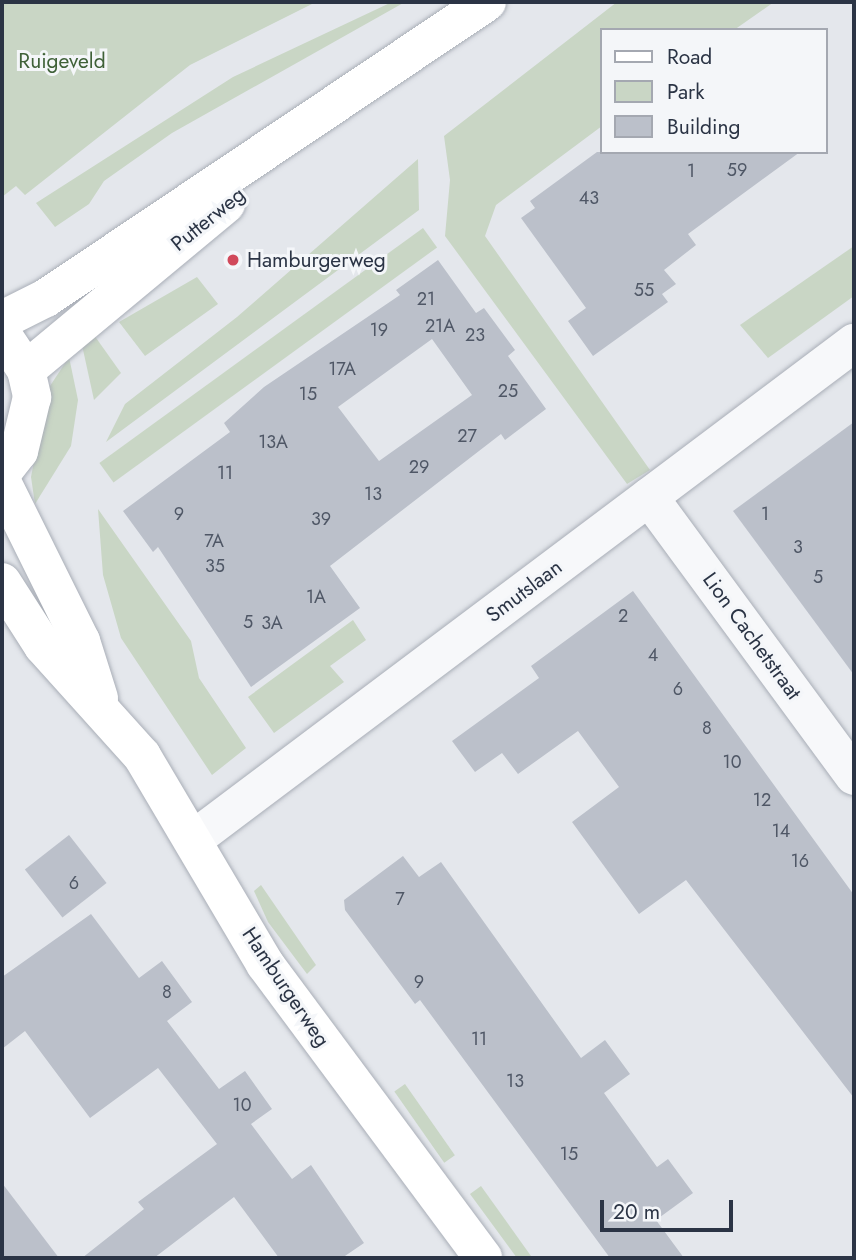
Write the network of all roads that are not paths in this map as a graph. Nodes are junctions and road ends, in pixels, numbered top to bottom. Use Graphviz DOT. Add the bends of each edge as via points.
graph roads {
  1 [pos="487,2"];
  2 [pos="390,69"];
  3 [pos="2,320"];
  4 [pos="2,334"];
  5 [pos="854,343"];
  6 [pos="26,370"];
  7 [pos="2,473"];
  8 [pos="2,482"];
  9 [pos="649,497"];
  10 [pos="2,582"];
  11 [pos="102,706"];
  12 [pos="854,776"];
  13 [pos="194,839"];
  14 [pos="483,1258"];
  1 -- 2 [label="main road, Putterweg"];
  2 -- 3 [label="main road, Putterweg" via="46,298"];
  2 -- 6 [label="main road, Putterweg"];
  4 -- 6 [label="main road"];
  5 -- 9 [label="street, Smutslaan"];
  6 -- 7 [label="main road" via="30,426"];
  8 -- 11 [label="main road, Hamburgerweg" via="81,641"];
  9 -- 12 [label="street, Lion Cachetstraat"];
  9 -- 13 [label="street, Smutslaan"];
  10 -- 11 [label="main road, Hamburgerweg" via="43,646"];
  11 -- 13 [label="main road, Hamburgerweg"];
  13 -- 14 [label="main road, Hamburgerweg" via="265,964"];
}
